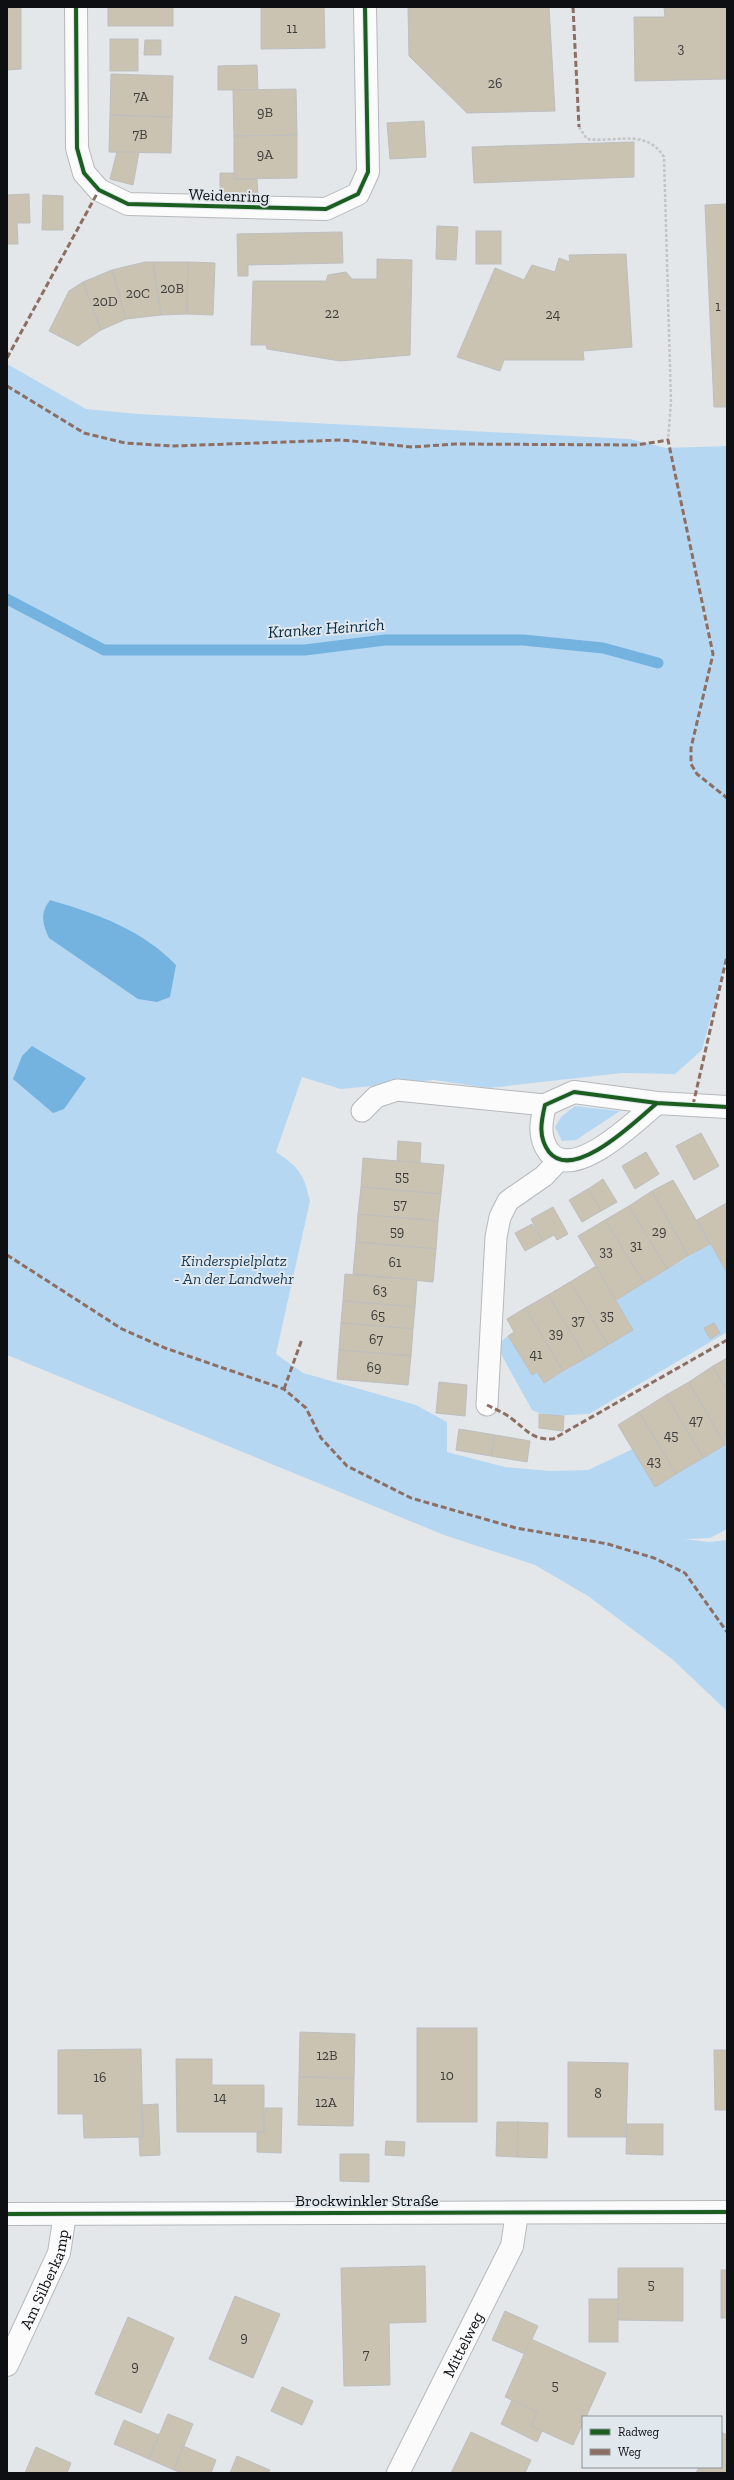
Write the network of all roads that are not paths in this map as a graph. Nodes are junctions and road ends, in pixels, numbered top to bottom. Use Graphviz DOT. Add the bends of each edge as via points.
graph roads {
  1 [pos="76,7"];
  2 [pos="365,7"];
  3 [pos="657,1103"];
  4 [pos="545,1105"];
  5 [pos="727,1107"];
  6 [pos="362,1111"];
  7 [pos="560,1159"];
  8 [pos="487,1405"];
  9 [pos="727,2212"];
  10 [pos="517,2213"];
  11 [pos="7,2214"];
  12 [pos="65,2214"];
  13 [pos="7,2364"];
  14 [pos="398,2473"];
  1 -- 2 [label="street, Weidenring" via="77,148 84,173 99,190 128,204 326,209 358,194 368,172"];
  3 -- 4 [label="street" via="574,1092"];
  3 -- 5 [label="street"];
  3 -- 7 [label="street" via="623,1132 588,1156 572,1161"];
  4 -- 6 [label="lane" via="397,1090 376,1097"];
  4 -- 7 [label="street" via="541,1134 550,1153"];
  7 -- 8 [label="lane" via="544,1176 508,1201 500,1217 496,1237"];
  9 -- 10 [label="street, Brockwinkler Straße"];
  10 -- 12 [label="street, Brockwinkler Straße"];
  10 -- 14 [label="street, Mittelweg" via="512,2246"];
  11 -- 12 [label="street, Brockwinkler Straße"];
  12 -- 13 [label="street, Am Silberkamp" via="60,2253"];
}
